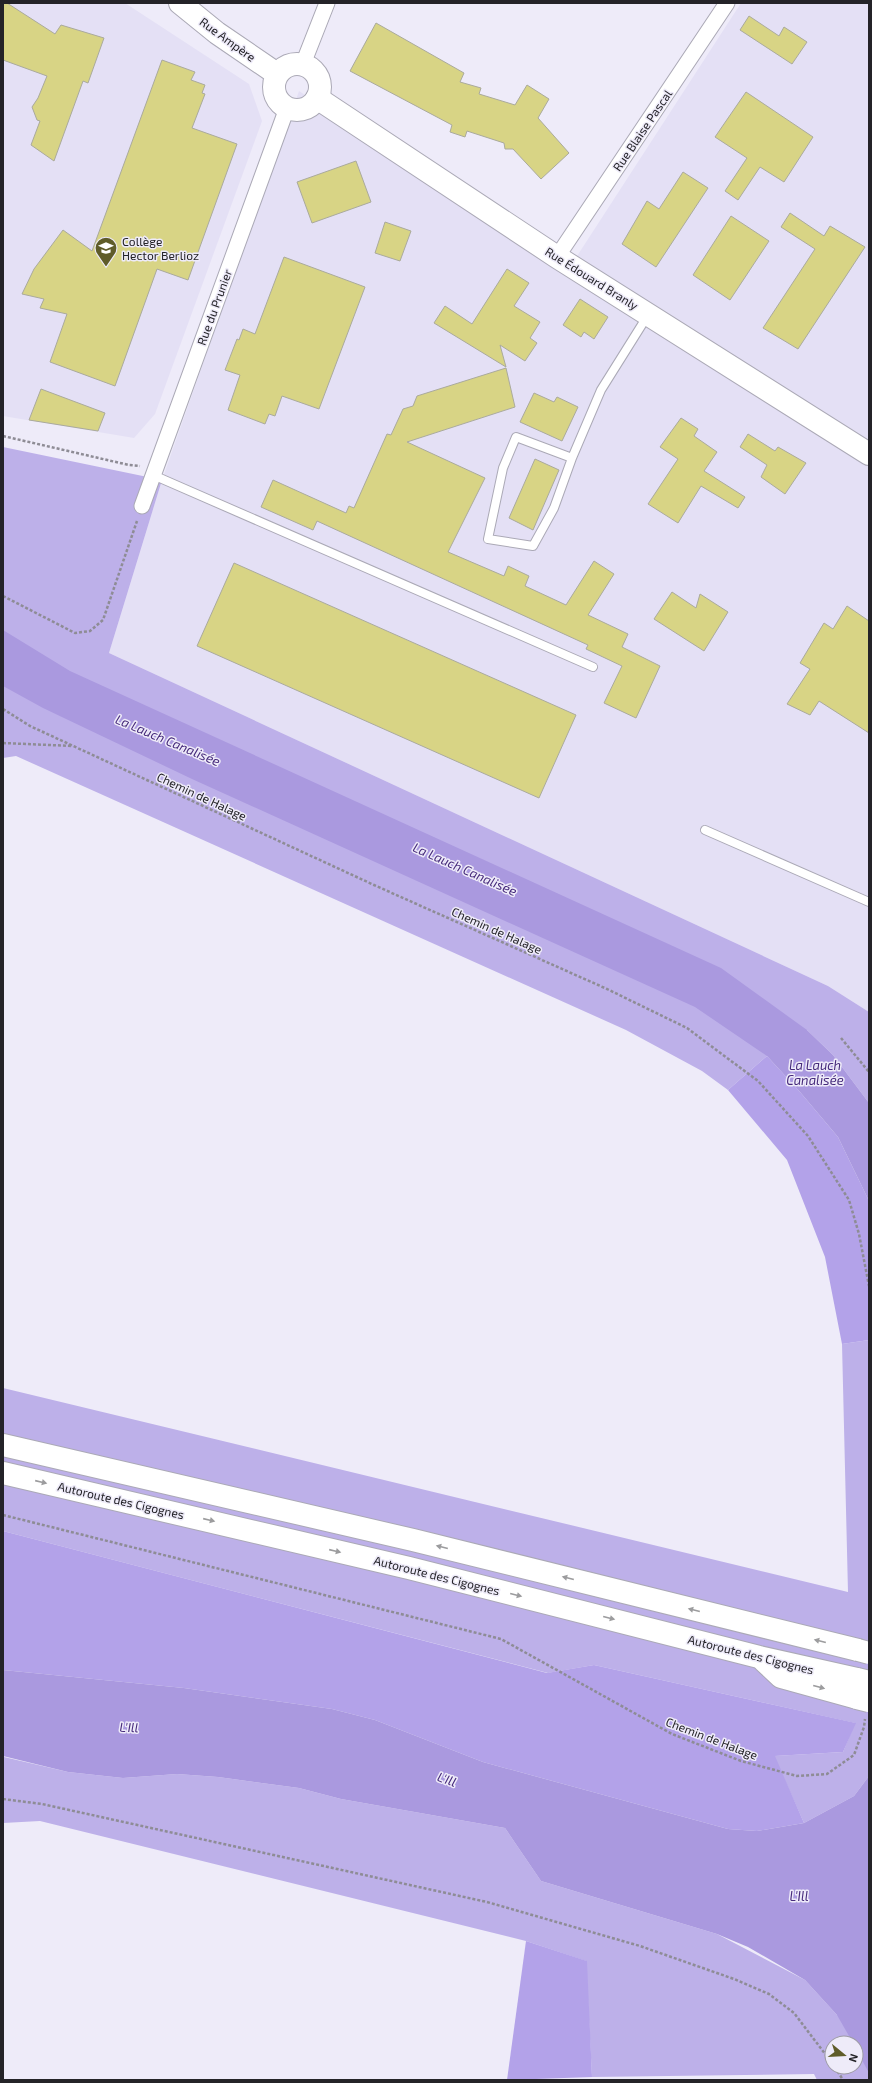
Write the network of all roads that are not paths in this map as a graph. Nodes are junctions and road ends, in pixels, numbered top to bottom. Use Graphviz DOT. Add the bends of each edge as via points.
graph roads {
  1 [pos="180,3"];
  2 [pos="326,3"];
  3 [pos="727,3"];
  4 [pos="303,64"];
  5 [pos="277,74"];
  6 [pos="317,98"];
  7 [pos="287,108"];
  8 [pos="557,257"];
  9 [pos="648,314"];
  10 [pos="869,454"];
  11 [pos="572,458"];
  12 [pos="155,471"];
  13 [pos="142,506"];
  14 [pos="593,667"];
  15 [pos="705,830"];
  16 [pos="869,902"];
  17 [pos="3,1445"];
  18 [pos="3,1473"];
  19 [pos="864,1652"];
  20 [pos="863,1690"];
  1 -- 5 [label="main road, Rue Ampère" via="217,33"];
  2 -- 4 [label="street"];
  3 -- 8 [label="street, Rue Blaise Pascal"];
  4 -- 5 [label="main road" via="294,63 284,67"];
  4 -- 6 [label="main road" via="313,69 319,78"];
  5 -- 7 [label="main road" via="273,87 277,100"];
  6 -- 7 [label="main road" via="312,105 304,109"];
  6 -- 8 [label="main road, Rue Édouard Branly"];
  7 -- 12 [label="street, Rue du Prunier"];
  8 -- 9 [label="main road, Rue Édouard Branly"];
  9 -- 10 [label="main road, Rue Édouard Branly"];
  9 -- 11 [label="lane" via="601,390"];
  11 -- 11 [label="lane" via="516,437 503,468 488,539 533,546 554,508"];
  12 -- 13 [label="street, Rue du Prunier"];
  12 -- 14 [label="lane"];
  15 -- 16 [label="lane"];
  19 -- 17 [label="main road, one-way" via="413,1540"];
  18 -- 20 [label="main road, Autoroute des Cigognes, one-way" via="409,1568 759,1656"];
}
